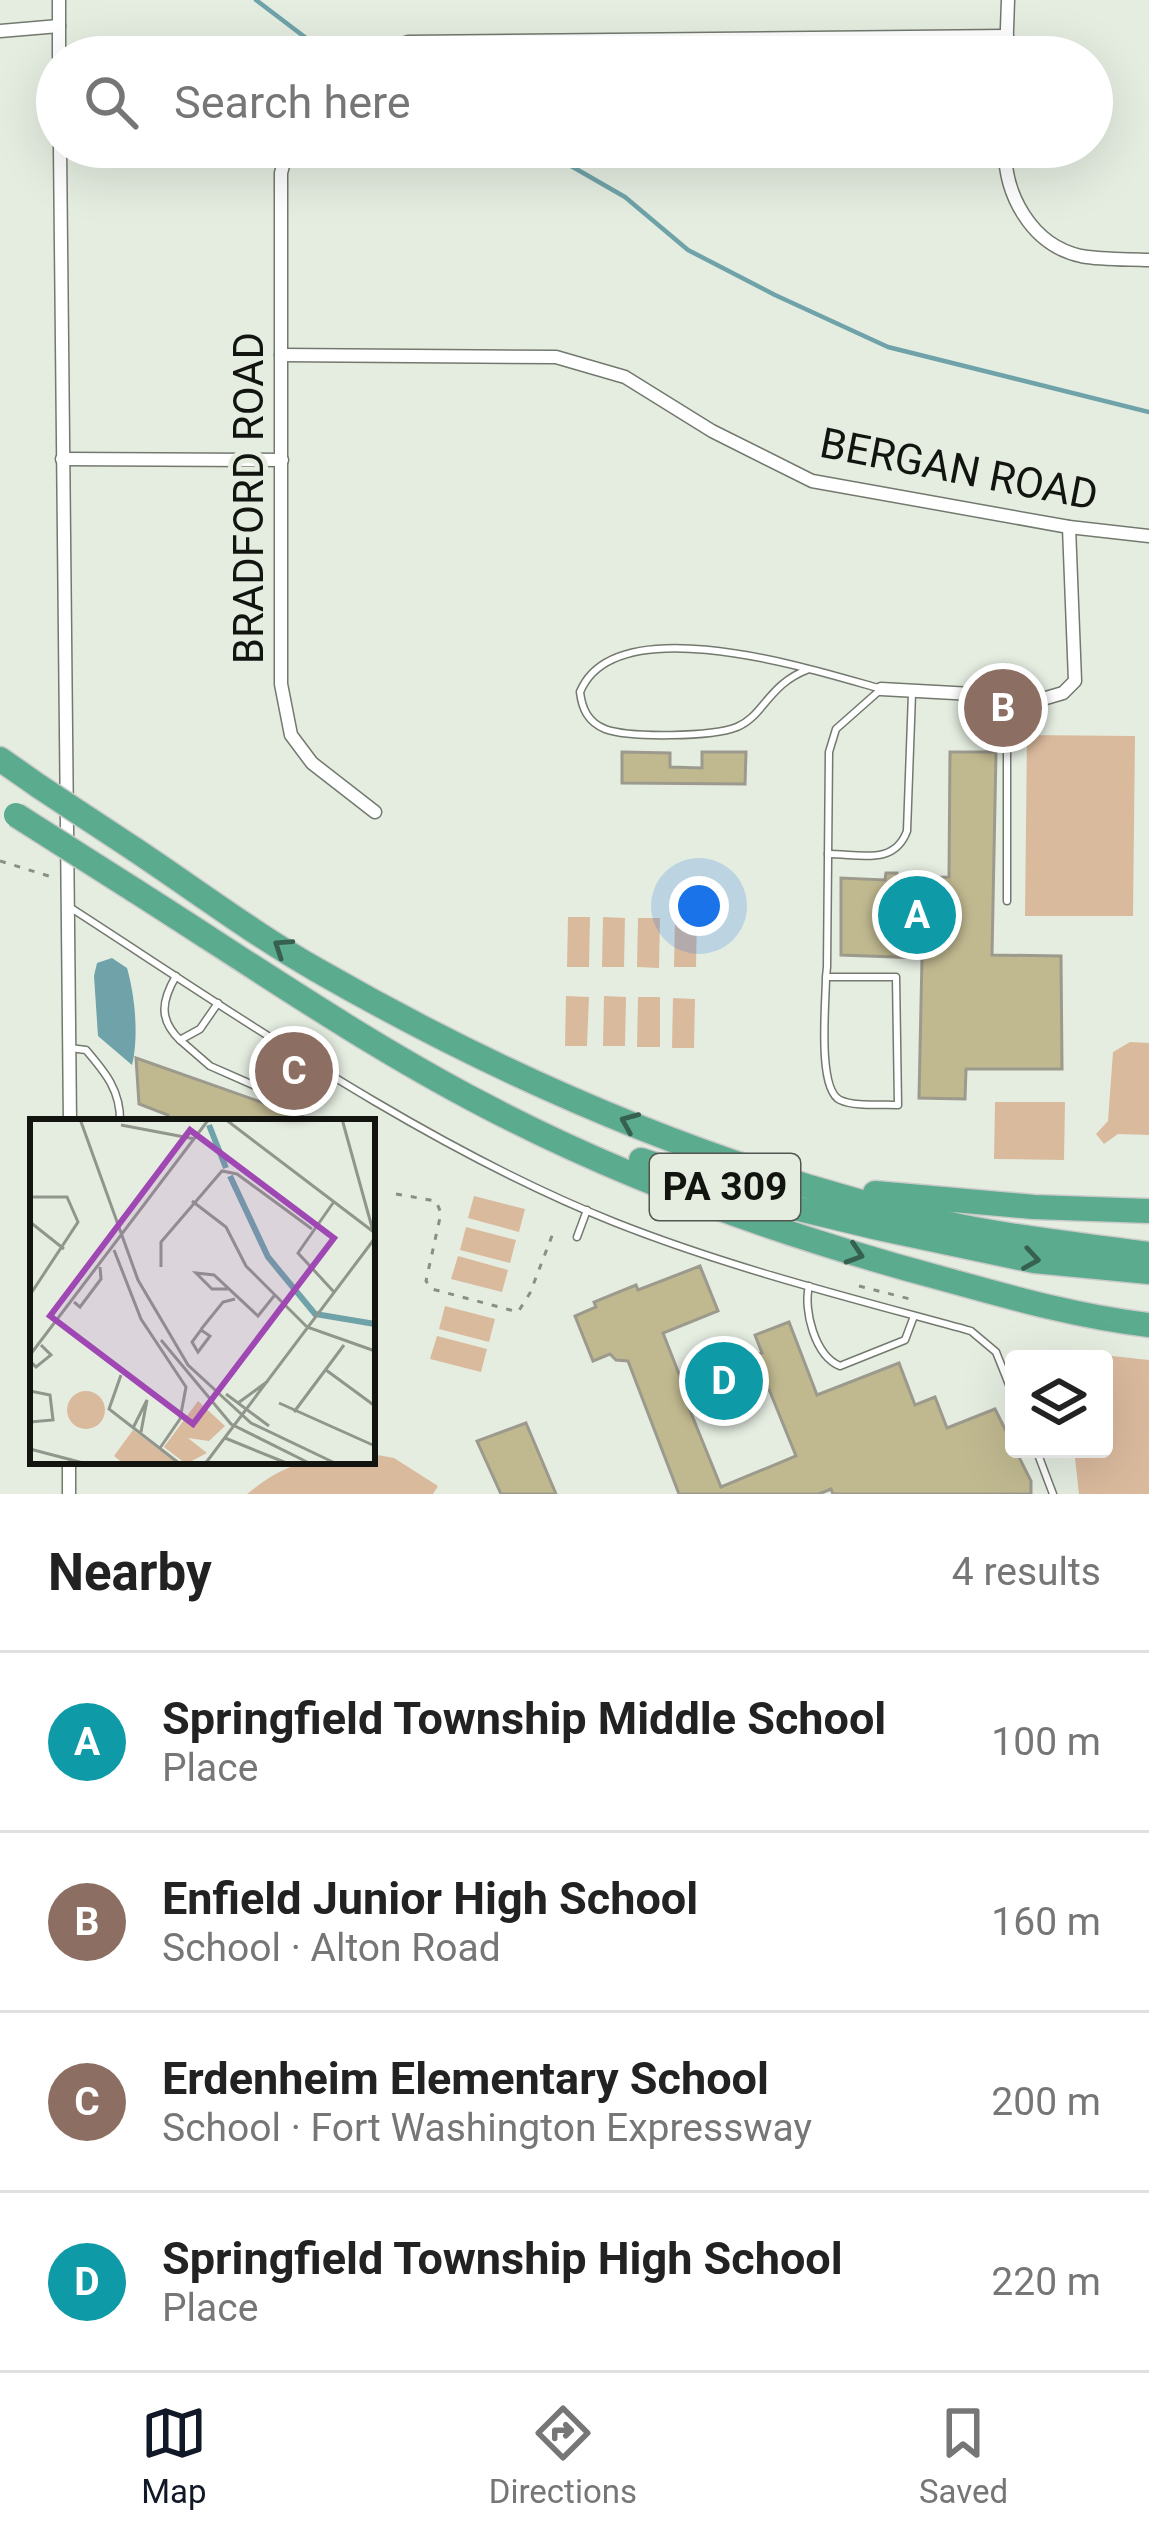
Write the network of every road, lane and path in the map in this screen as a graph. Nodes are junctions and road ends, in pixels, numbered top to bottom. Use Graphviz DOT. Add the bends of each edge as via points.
graph roads {
  1 [pos="59,0"];
  2 [pos="1008,0"];
  3 [pos="59,26"];
  4 [pos="0,31"];
  5 [pos="59,36"];
  6 [pos="1006,36"];
  7 [pos="60,168"];
  8 [pos="282,168"];
  9 [pos="1007,168"];
  10 [pos="1149,260"];
  11 [pos="281,355"];
  12 [pos="62,459"];
  13 [pos="282,460"];
  14 [pos="1070,527"];
  15 [pos="1149,536"];
  16 [pos="809,669"];
  17 [pos="881,689"];
  18 [pos="912,692"];
  19 [pos="1007,696"];
  20 [pos="0,759"];
  21 [pos="8,810"];
  22 [pos="375,812"];
  23 [pos="828,854"];
  24 [pos="0,861"];
  25 [pos="54,878"];
  26 [pos="1007,901"];
  27 [pos="66,905"];
  28 [pos="176,976"];
  29 [pos="826,977"];
  30 [pos="218,1003"];
  31 [pos="330,1013"];
  32 [pos="180,1040"];
  33 [pos="70,1048"];
  34 [pos="276,1095"];
  35 [pos="70,1119"];
  36 [pos="120,1119"];
  37 [pos="819,1188"];
  38 [pos="395,1194"];
  39 [pos="587,1210"];
  40 [pos="1149,1211"];
  41 [pos="555,1228"];
  42 [pos="577,1237"];
  43 [pos="1149,1254"];
  44 [pos="1149,1272"];
  45 [pos="808,1286"];
  46 [pos="859,1286"];
  47 [pos="913,1286"];
  48 [pos="914,1315"];
  49 [pos="1149,1325"];
  50 [pos="1005,1374"];
  51 [pos="1039,1458"];
  52 [pos="69,1464"];
  53 [pos="68,1494"];
  54 [pos="1053,1494"];
  1 -- 3 [label="street"];
  2 -- 6 [label="street"];
  3 -- 4 [label="street"];
  3 -- 5 [label="street"];
  7 -- 12 [label="street"];
  8 -- 11 [label="street, BRADFORD ROAD"];
  9 -- 10 [label="street" via="1010,194 1042,236 1078,256"];
  11 -- 13 [label="street, BRADFORD ROAD"];
  11 -- 14 [label="street, BERGAN ROAD" via="556,356 625,377 812,481"];
  12 -- 13 [label="street"];
  12 -- 27 [label="street"];
  13 -- 22 [label="street, BRADFORD ROAD" via="281,684 291,735 312,763"];
  14 -- 15 [label="street, BERGAN ROAD"];
  14 -- 19 [label="street" via="1075,681 1046,698"];
  16 -- 16 [label="lane" via="736,652 625,655 584,682 582,708 607,730 692,736 741,725 779,683"];
  16 -- 17 [label="lane"];
  17 -- 18 [label="street"];
  17 -- 23 [label="lane" via="832,741"];
  18 -- 19 [label="street"];
  18 -- 23 [label="lane" via="901,846 889,855"];
  19 -- 26 [label="lane"];
  37 -- 20 [label="highway, PA 309, one-way, bridge" via="506,1070 314,969"];
  21 -- 31 [label="highway, PA 309, bridge"];
  23 -- 29 [label="lane"];
  24 -- 25 [label="path"];
  27 -- 28 [label="lane"];
  27 -- 33 [label="street"];
  28 -- 30 [label="lane"];
  28 -- 32 [label="lane" via="163,1004"];
  29 -- 29 [label="lane" via="831,1093 898,1105 896,977"];
  30 -- 32 [label="lane" via="200,1029"];
  30 -- 39 [label="lane" via="478,1159"];
  31 -- 44 [label="highway, PA 309, one-way" via="622,1154 766,1201 1034,1261"];
  31 -- 49 [label="highway, one-way" via="483,1105 669,1187 883,1263 1063,1312"];
  32 -- 34 [label="lane" via="210,1066"];
  33 -- 35 [label="street"];
  33 -- 36 [label="lane" via="86,1050 105,1072"];
  37 -- 40 [label="highway"];
  37 -- 43 [label="highway, PA 309" via="964,1227"];
  38 -- 41 [label="path" via="436,1202 441,1213 425,1282 432,1289 518,1312"];
  39 -- 42 [label="lane"];
  39 -- 45 [label="lane"];
  45 -- 48 [label="lane"];
  45 -- 48 [label="lane" via="805,1304 824,1356 840,1366 905,1340"];
  46 -- 47 [label="path" via="910,1299"];
  48 -- 50 [label="lane" via="971,1331 996,1352"];
  51 -- 54 [label="lane"];
  52 -- 53 [label="street"];
}
